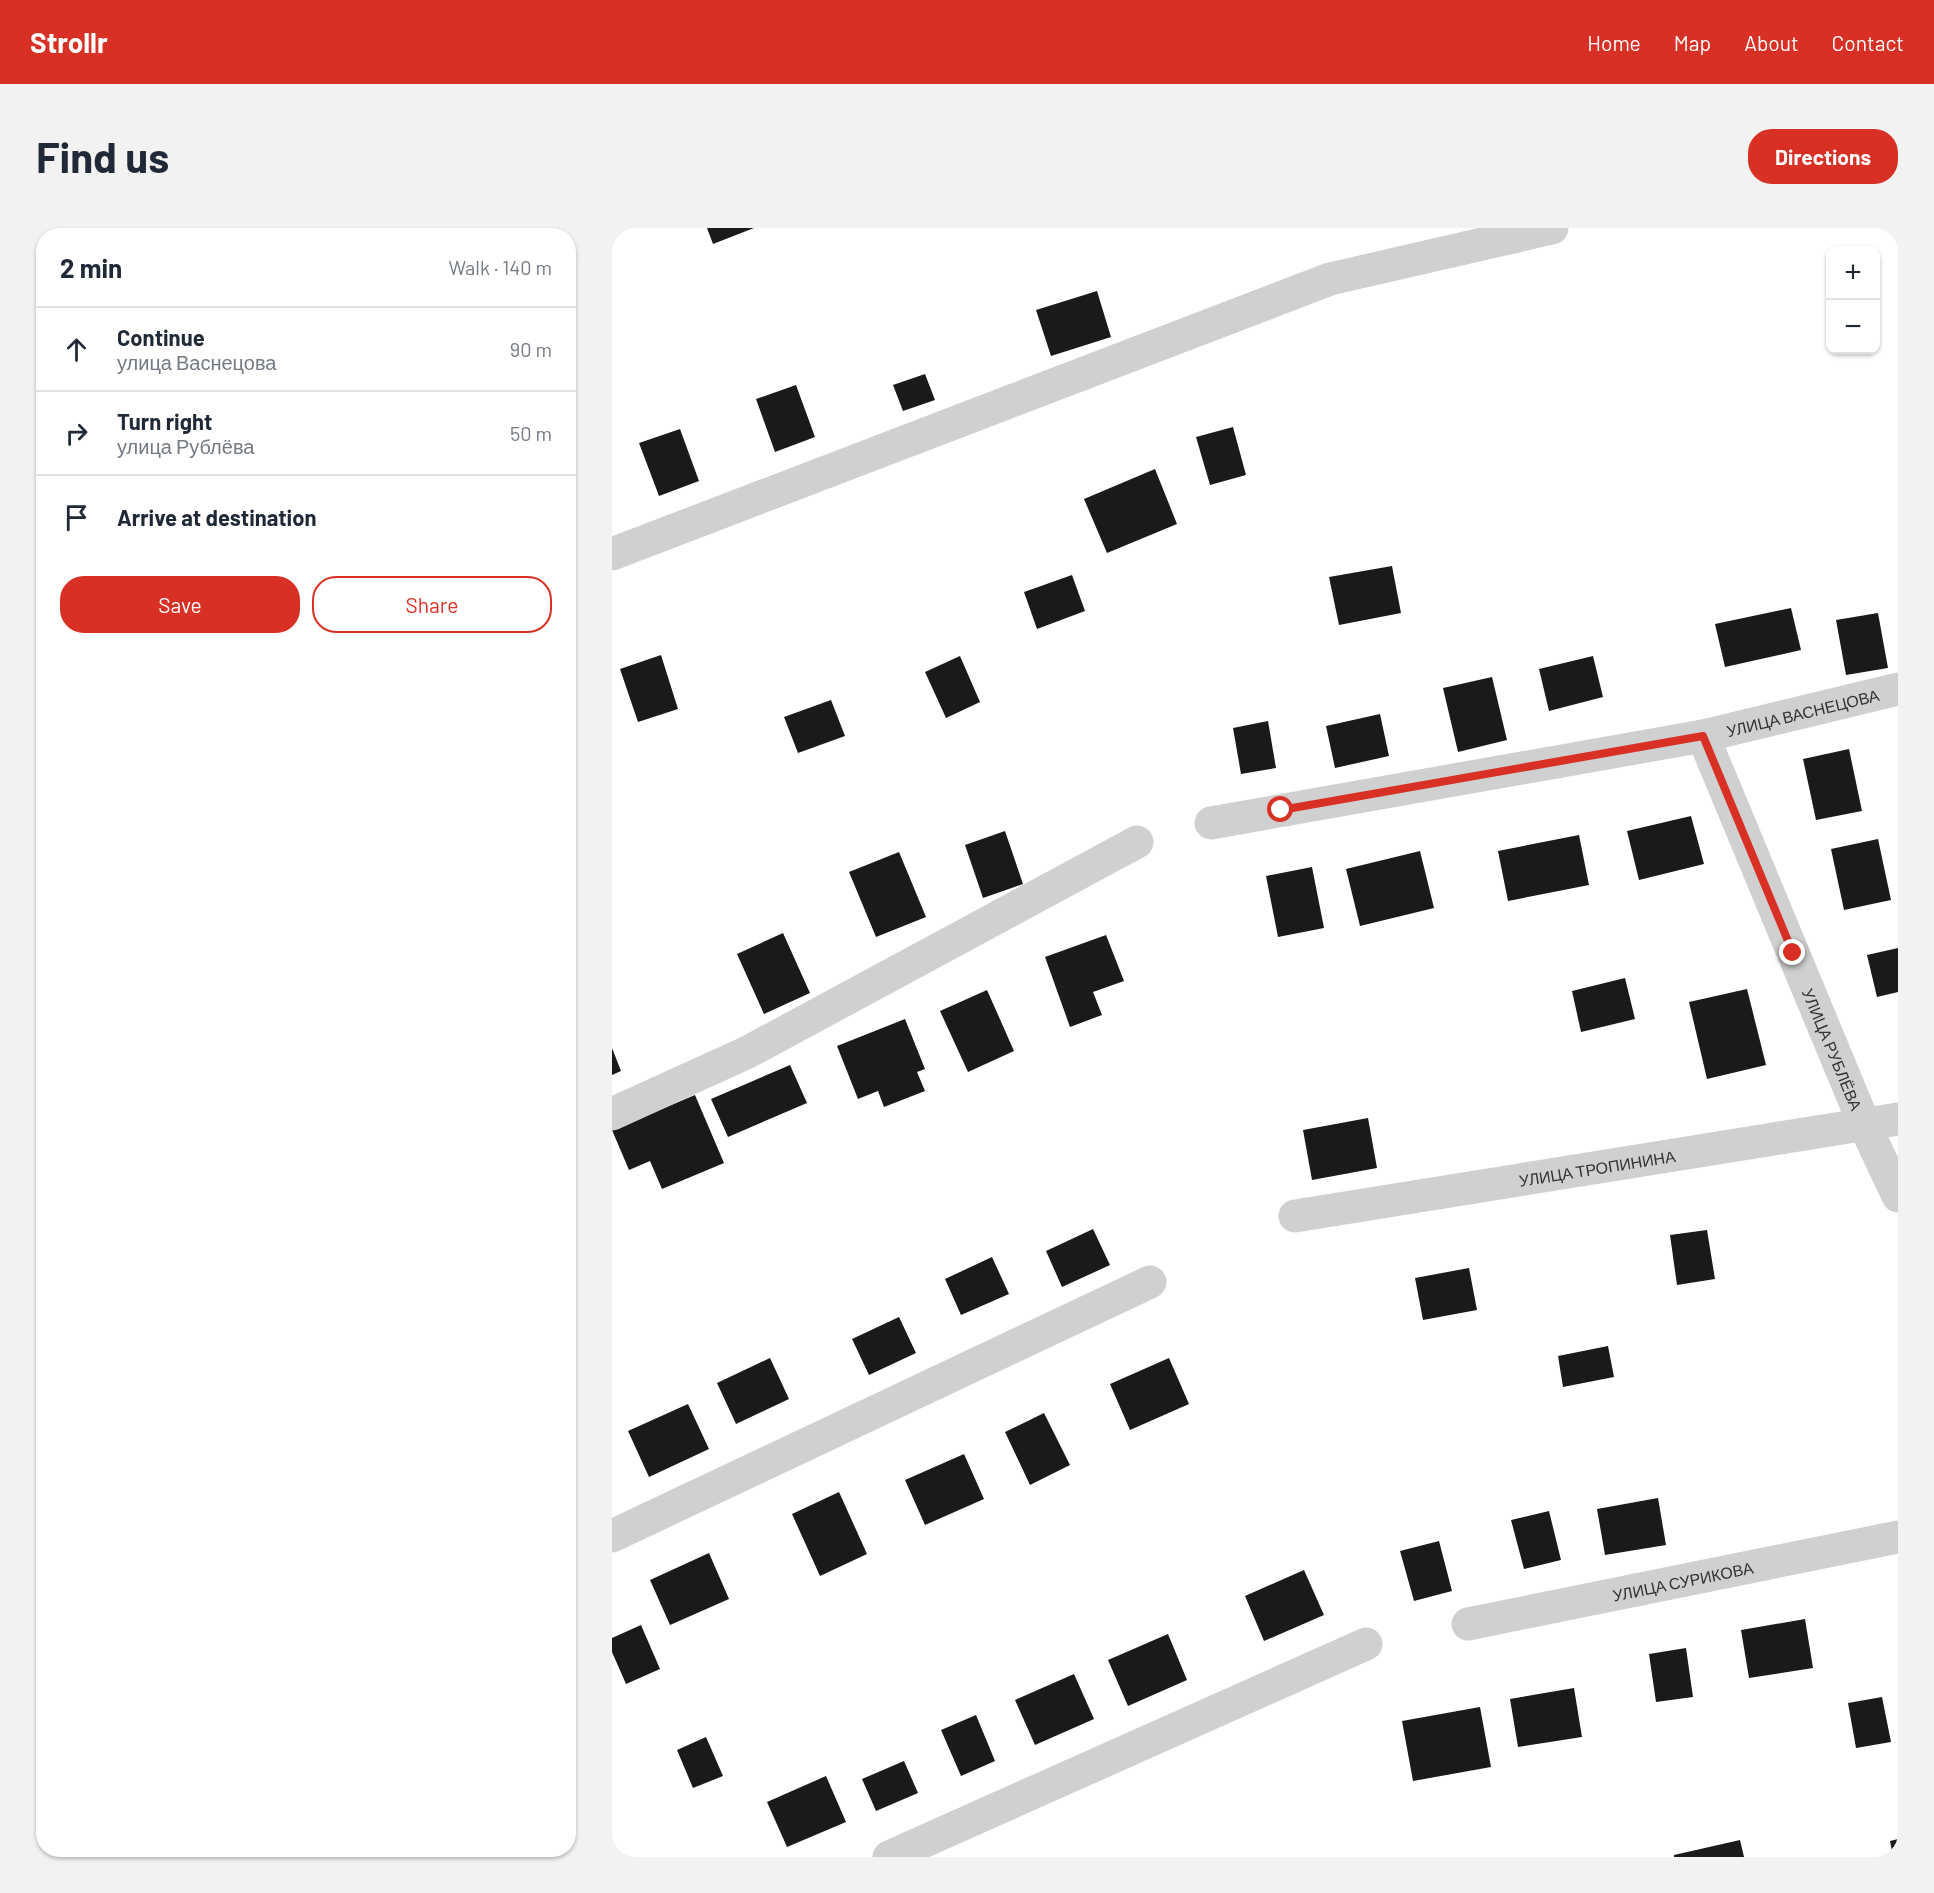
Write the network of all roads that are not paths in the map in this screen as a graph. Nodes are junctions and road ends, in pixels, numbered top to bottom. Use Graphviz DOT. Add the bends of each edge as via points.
graph roads {
  1 [pos="1552,228"];
  2 [pos="612,554"];
  3 [pos="1898,689"];
  4 [pos="1703,736"];
  5 [pos="1210,823"];
  6 [pos="1137,842"];
  7 [pos="612,1114"];
  8 [pos="1898,1119"];
  9 [pos="1865,1126"];
  10 [pos="1898,1196"];
  11 [pos="1295,1216"];
  12 [pos="1150,1282"];
  13 [pos="612,1536"];
  14 [pos="1898,1537"];
  15 [pos="1468,1624"];
  16 [pos="1366,1644"];
  17 [pos="889,1857"];
  1 -- 2 [label="street" via="1330,279"];
  3 -- 4 [label="street, УЛИЦА ВАСНЕЦОВА"];
  4 -- 5 [label="street, УЛИЦА ВАСНЕЦОВА"];
  4 -- 9 [label="street, УЛИЦА РУБЛЁВА"];
  6 -- 7 [label="street" via="748,1052"];
  8 -- 9 [label="street, УЛИЦА ТРОПИНИНА"];
  9 -- 10 [label="street, УЛИЦА РУБЛЁВА"];
  9 -- 11 [label="street, УЛИЦА ТРОПИНИНА"];
  12 -- 13 [label="street"];
  14 -- 15 [label="street, УЛИЦА СУРИКОВА"];
  16 -- 17 [label="street"];
}
